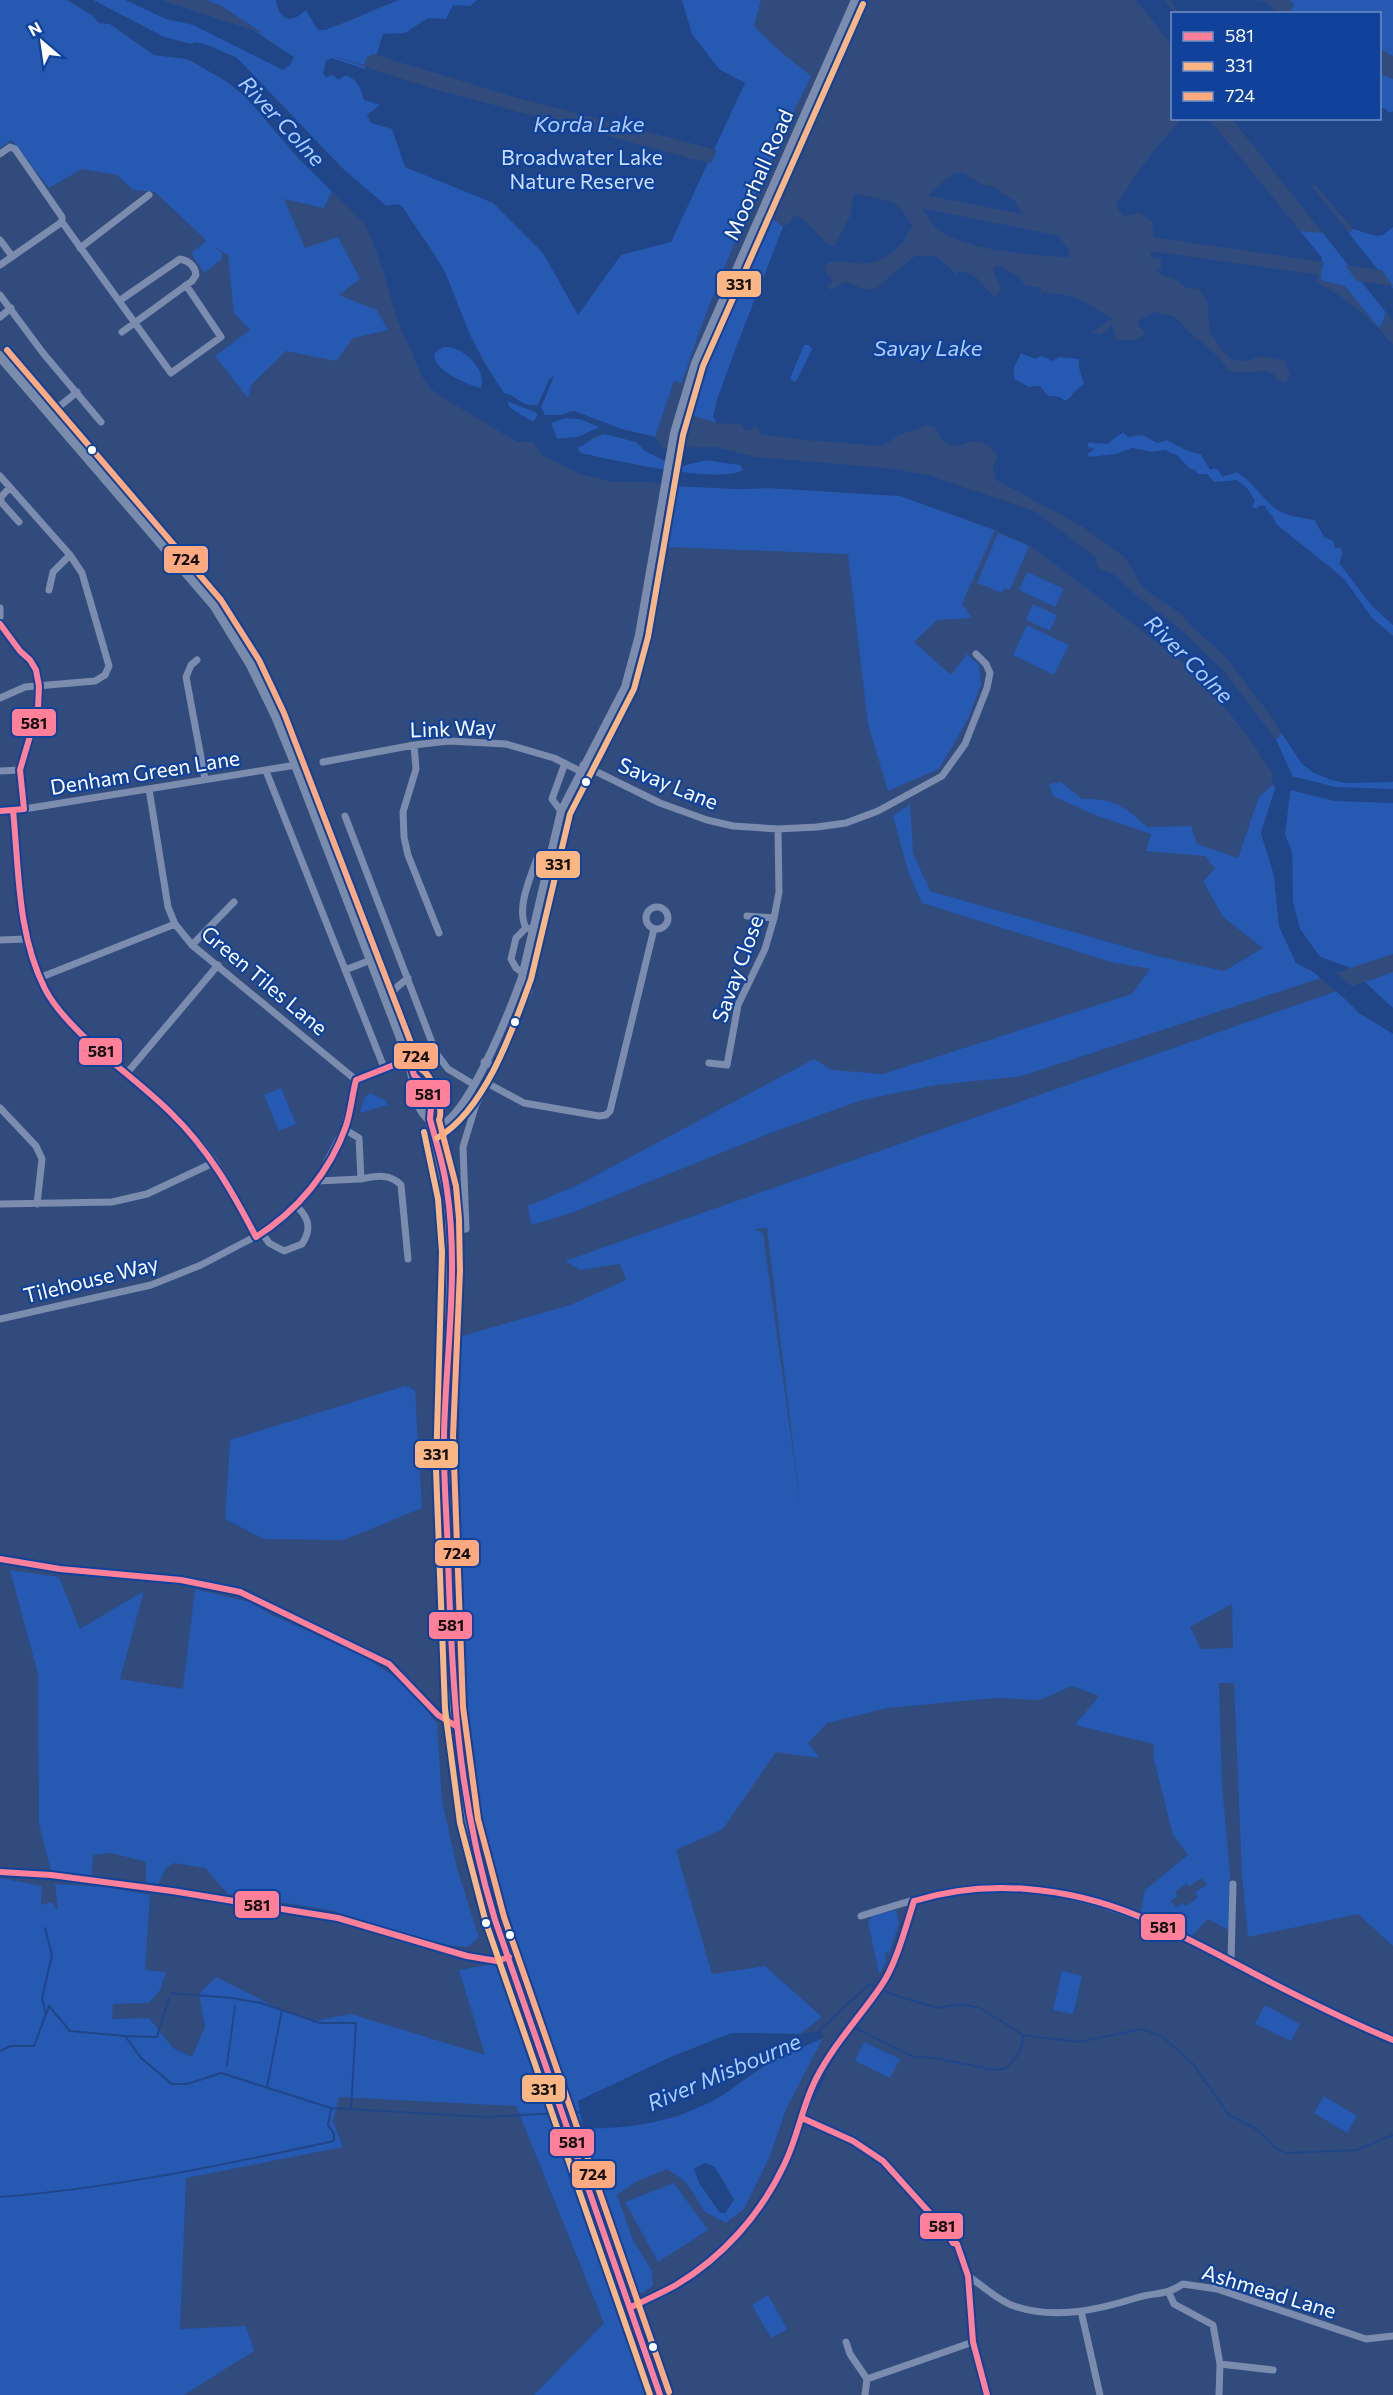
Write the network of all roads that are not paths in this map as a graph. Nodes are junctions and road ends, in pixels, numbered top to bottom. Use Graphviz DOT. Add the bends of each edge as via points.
graph roads {
  1 [pos="855,0"];
  2 [pos="0,154"];
  3 [pos="149,195"];
  4 [pos="62,222"];
  5 [pos="0,240"];
  6 [pos="80,248"];
  7 [pos="12,256"];
  8 [pos="0,265"];
  9 [pos="186,285"];
  10 [pos="0,295"];
  11 [pos="119,301"];
  12 [pos="11,309"];
  13 [pos="0,317"];
  14 [pos="135,323"];
  15 [pos="122,332"];
  16 [pos="0,356"];
  17 [pos="77,392"];
  18 [pos="50,414"];
  19 [pos="101,422"];
  20 [pos="0,476"];
  21 [pos="10,487"];
  22 [pos="19,522"];
  23 [pos="70,555"];
  24 [pos="49,590"];
  25 [pos="0,608"];
  26 [pos="0,618"];
  27 [pos="0,624"];
  28 [pos="976,654"];
  29 [pos="197,660"];
  30 [pos="39,686"];
  31 [pos="0,698"];
  32 [pos="414,745"];
  33 [pos="323,762"];
  34 [pos="565,763"];
  35 [pos="296,765"];
  36 [pos="582,768"];
  37 [pos="20,770"];
  38 [pos="0,771"];
  39 [pos="266,771"];
  40 [pos="204,779"];
  41 [pos="149,789"];
  42 [pos="24,809"];
  43 [pos="13,810"];
  44 [pos="0,811"];
  45 [pos="561,811"];
  46 [pos="345,816"];
  47 [pos="778,829"];
  48 [pos="549,855"];
  49 [pos="234,902"];
  50 [pos="747,916"];
  51 [pos="774,918"];
  52 [pos="175,924"];
  53 [pos="529,928"];
  54 [pos="654,929"];
  55 [pos="439,933"];
  56 [pos="26,939"];
  57 [pos="0,940"];
  58 [pos="192,945"];
  59 [pos="371,960"];
  60 [pos="218,965"];
  61 [pos="345,970"];
  62 [pos="523,975"];
  63 [pos="39,978"];
  64 [pos="408,978"];
  65 [pos="386,1002"];
  66 [pos="409,1059"];
  67 [pos="484,1062"];
  68 [pos="709,1063"];
  69 [pos="496,1067"];
  70 [pos="385,1070"];
  71 [pos="128,1073"];
  72 [pos="356,1080"];
  73 [pos="487,1083"];
  74 [pos="473,1084"];
  75 [pos="0,1108"];
  76 [pos="344,1129"];
  77 [pos="433,1130"];
  78 [pos="213,1163"];
  79 [pos="361,1179"];
  80 [pos="317,1181"];
  81 [pos="0,1204"];
  82 [pos="37,1204"];
  83 [pos="296,1206"];
  84 [pos="450,1231"];
  85 [pos="259,1235"];
  86 [pos="408,1259"];
  87 [pos="0,1319"];
  88 [pos="0,1559"];
  89 [pos="456,1726"];
  90 [pos="0,1872"];
  91 [pos="1233,1884"];
  92 [pos="914,1901"];
  93 [pos="861,1916"];
  94 [pos="509,1957"];
  95 [pos="1231,1960"];
  96 [pos="1393,2040"];
  97 [pos="802,2118"];
  98 [pos="968,2276"];
  99 [pos="1169,2293"];
  100 [pos="631,2307"];
  101 [pos="1081,2311"];
  102 [pos="1393,2336"];
  103 [pos="846,2342"];
  104 [pos="973,2342"];
  105 [pos="1220,2364"];
  106 [pos="1274,2370"];
  107 [pos="867,2379"];
  108 [pos="660,2395"];
  109 [pos="865,2395"];
  110 [pos="987,2395"];
  111 [pos="1100,2395"];
  112 [pos="1219,2395"];
  1 -- 36 [label="street, Moorhall Road" via="695,363 675,434 639,635 625,687"];
  2 -- 4 [label="street" via="10,147 15,149"];
  3 -- 6 [label="street"];
  4 -- 6 [label="street"];
  4 -- 7 [label="street"];
  5 -- 7 [label="street"];
  6 -- 11 [label="street"];
  7 -- 8 [label="street"];
  9 -- 11 [label="street" via="196,275 195,269 180,259"];
  9 -- 14 [label="street"];
  9 -- 14 [label="street" via="221,337 171,373"];
  10 -- 12 [label="street"];
  11 -- 14 [label="street"];
  12 -- 13 [label="street"];
  12 -- 17 [label="street"];
  14 -- 15 [label="street"];
  16 -- 18 [label="main road"];
  17 -- 18 [label="street"];
  17 -- 19 [label="street"];
  18 -- 35 [label="main road" via="214,604 251,665"];
  20 -- 21 [label="street"];
  21 -- 22 [label="street" via="1,496 1,502"];
  21 -- 23 [label="street"];
  23 -- 24 [label="street" via="53,572"];
  23 -- 30 [label="street" via="82,573 109,666 105,675 95,681"];
  25 -- 26 [label="street"];
  27 -- 30 [label="street" via="30,660"];
  28 -- 47 [label="street, Savay Lane" via="990,673 965,744 942,776 878,811 846,823"];
  29 -- 40 [label="street" via="186,677"];
  30 -- 31 [label="street" via="25,687"];
  30 -- 37 [label="street" via="38,709"];
  32 -- 33 [label="street, Link Way"];
  32 -- 34 [label="street, Link Way" via="449,741 506,744"];
  32 -- 55 [label="street" via="416,769 404,812 404,837"];
  34 -- 36 [label="street, Link Way"];
  34 -- 45 [label="street" via="552,799"];
  35 -- 39 [label="street, Denham Green Lane"];
  35 -- 59 [label="main road"];
  36 -- 45 [label="street, Moorhall Road"];
  36 -- 47 [label="street, Savay Lane" via="707,820"];
  37 -- 38 [label="street"];
  37 -- 42 [label="street"];
  39 -- 40 [label="street, Denham Green Lane"];
  39 -- 61 [label="street"];
  40 -- 41 [label="street, Denham Green Lane"];
  41 -- 42 [label="street, Denham Green Lane"];
  41 -- 52 [label="street, Green Tiles Lane" via="168,907"];
  42 -- 43 [label="street, Denham Green Lane"];
  43 -- 44 [label="street, Denham Green Lane"];
  43 -- 56 [label="street"];
  45 -- 48 [label="street, Moorhall Road"];
  46 -- 64 [label="street"];
  47 -- 51 [label="street, Savay Close"];
  48 -- 53 [label="street, Moorhall Road"];
  48 -- 53 [label="street" via="537,858 527,890 521,919"];
  49 -- 58 [label="street"];
  50 -- 51 [label="street"];
  51 -- 68 [label="street, Savay Close" via="765,949 738,1005 727,1065"];
  52 -- 58 [label="street, Green Tiles Lane"];
  52 -- 63 [label="street"];
  53 -- 62 [label="street, Moorhall Road"];
  53 -- 62 [label="street" via="516,938 511,959"];
  54 -- 73 [label="street" via="606,1115 524,1103"];
  56 -- 57 [label="street"];
  56 -- 63 [label="street"];
  58 -- 60 [label="street, Green Tiles Lane"];
  59 -- 61 [label="street"];
  59 -- 65 [label="main road"];
  60 -- 71 [label="street"];
  60 -- 72 [label="street, Green Tiles Lane"];
  61 -- 70 [label="street"];
  62 -- 67 [label="street, Moorhall Road"];
  62 -- 69 [label="street" via="529,990"];
  63 -- 71 [label="street" via="60,1011"];
  64 -- 65 [label="street"];
  64 -- 74 [label="street" via="436,1053 448,1069"];
  65 -- 66 [label="main road"];
  66 -- 70 [label="street"];
  66 -- 77 [label="main road" via="433,1111"];
  67 -- 69 [label="street"];
  67 -- 74 [label="street, Moorhall Road"];
  69 -- 73 [label="street"];
  70 -- 72 [label="street"];
  71 -- 78 [label="street" via="197,1140"];
  72 -- 76 [label="street, Tilehouse Way"];
  73 -- 84 [label="street" via="476,1104 463,1148 466,1229"];
  74 -- 77 [label="street, Moorhall Road" via="454,1115"];
  75 -- 82 [label="street" via="36,1146 42,1159"];
  76 -- 79 [label="street" via="359,1138"];
  76 -- 80 [label="street, Tilehouse Way"];
  77 -- 84 [label="main road" via="447,1188"];
  78 -- 82 [label="street" via="147,1194 112,1202"];
  78 -- 85 [label="street"];
  79 -- 80 [label="street"];
  79 -- 86 [label="street" via="384,1175 401,1185"];
  80 -- 83 [label="street, Tilehouse Way"];
  81 -- 82 [label="street"];
  83 -- 85 [label="street, Tilehouse Way"];
  83 -- 85 [label="street" via="308,1222 309,1231 302,1244 284,1251"];
  84 -- 89 [label="main road" via="444,1437"];
  85 -- 87 [label="street, Tilehouse Way" via="151,1285"];
  88 -- 89 [label="street" via="55,1569 176,1578 240,1592 389,1664 403,1674 440,1717"];
  89 -- 94 [label="main road" via="471,1833"];
  90 -- 94 [label="street" via="161,1889 338,1918 467,1956 497,1960"];
  91 -- 95 [label="street"];
  92 -- 93 [label="street"];
  92 -- 95 [label="street" via="962,1889 992,1887 1049,1892 1136,1915"];
  92 -- 97 [label="street" via="879,1992 847,2030 816,2080"];
  94 -- 100 [label="main road"];
  95 -- 96 [label="street" via="1349,2023"];
  97 -- 98 [label="street" via="853,2141 884,2161 946,2231 952,2243 957,2244"];
  97 -- 100 [label="street" via="773,2186 732,2242 676,2285"];
  98 -- 101 [label="street, Ashmead Lane" via="1012,2306 1047,2313"];
  98 -- 104 [label="street"];
  99 -- 101 [label="street, Ashmead Lane"];
  99 -- 102 [label="street, Ashmead Lane" via="1183,2284 1216,2289 1366,2339"];
  99 -- 105 [label="street" via="1174,2304 1213,2325"];
  100 -- 108 [label="main road"];
  101 -- 111 [label="street"];
  103 -- 107 [label="street"];
  104 -- 107 [label="street"];
  104 -- 110 [label="street"];
  105 -- 106 [label="street"];
  105 -- 112 [label="street"];
  107 -- 109 [label="street"];
}
